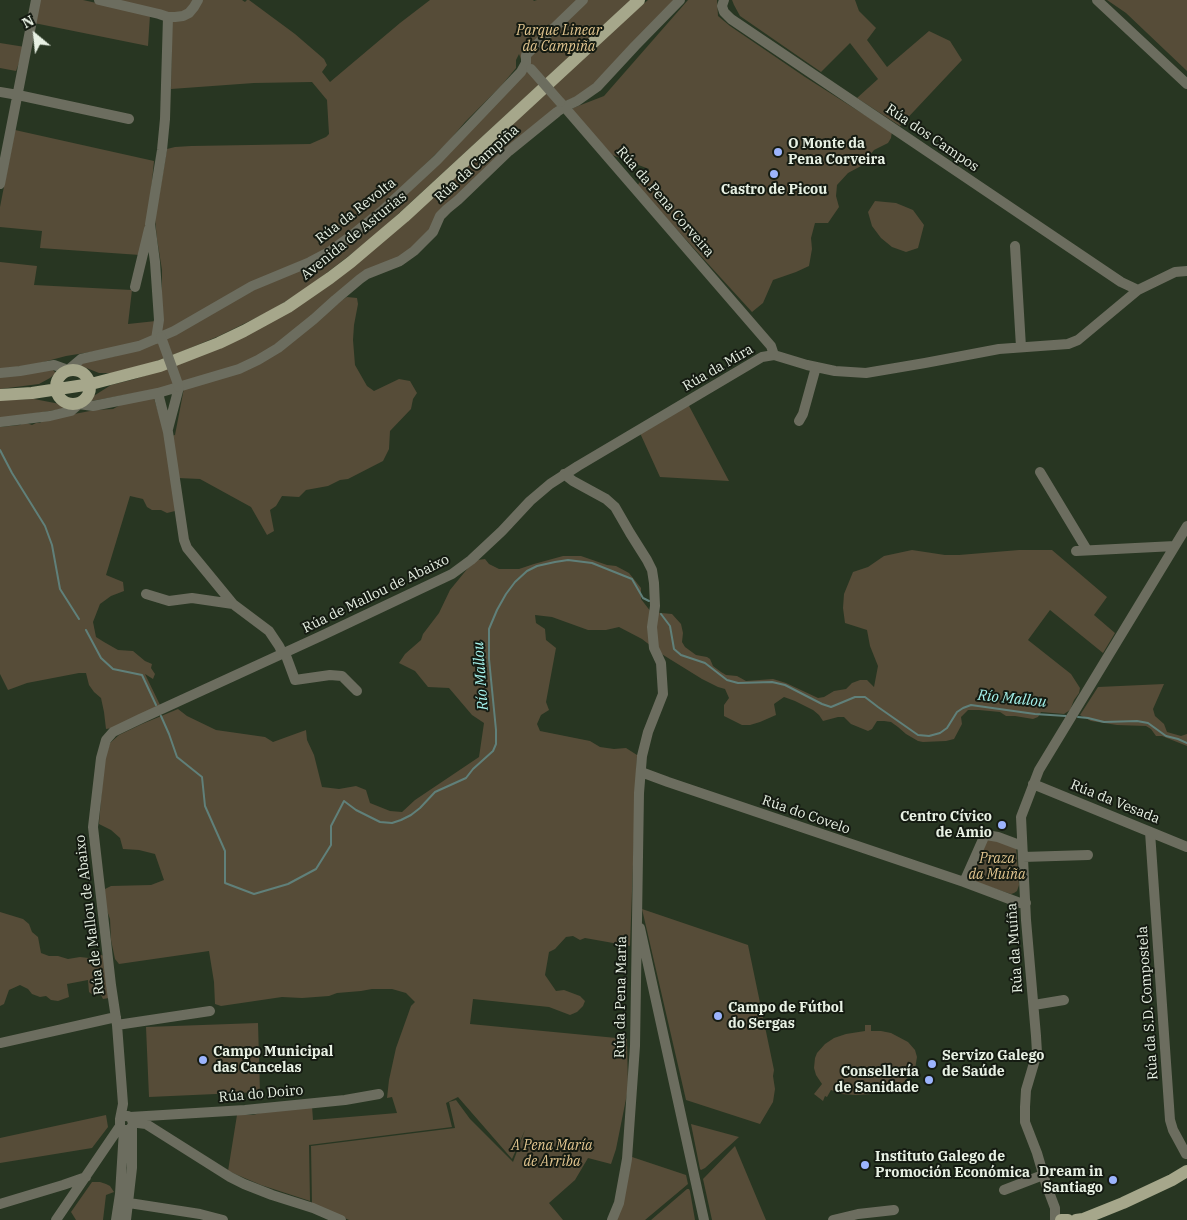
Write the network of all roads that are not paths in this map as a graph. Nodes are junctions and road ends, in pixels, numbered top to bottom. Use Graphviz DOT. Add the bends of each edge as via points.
graph roads {
  1 [pos="36,0"];
  2 [pos="99,0"];
  3 [pos="198,0"];
  4 [pos="583,0"];
  5 [pos="639,0"];
  6 [pos="680,0"];
  7 [pos="724,0"];
  8 [pos="1097,0"];
  9 [pos="168,17"];
  10 [pos="528,66"];
  11 [pos="1187,84"];
  12 [pos="0,92"];
  13 [pos="18,95"];
  14 [pos="562,104"];
  15 [pos="128,119"];
  16 [pos="0,184"];
  17 [pos="150,224"];
  18 [pos="1014,246"];
  19 [pos="1187,271"];
  20 [pos="135,287"];
  21 [pos="1138,290"];
  22 [pos="158,338"];
  23 [pos="1021,347"];
  24 [pos="774,355"];
  25 [pos="816,367"];
  26 [pos="0,373"];
  27 [pos="108,380"];
  28 [pos="61,384"];
  29 [pos="179,387"];
  30 [pos="87,390"];
  31 [pos="158,393"];
  32 [pos="0,395"];
  33 [pos="799,421"];
  34 [pos="0,422"];
  35 [pos="168,432"];
  36 [pos="1040,472"];
  37 [pos="564,474"];
  38 [pos="1187,526"];
  39 [pos="1175,546"];
  40 [pos="1087,550"];
  41 [pos="1076,551"];
  42 [pos="146,594"];
  43 [pos="233,604"];
  44 [pos="284,654"];
  45 [pos="357,691"];
  46 [pos="641,772"];
  47 [pos="1033,784"];
  48 [pos="1150,832"];
  49 [pos="1162,837"];
  50 [pos="1022,846"];
  51 [pos="1186,847"];
  52 [pos="1151,848"];
  53 [pos="1088,855"];
  54 [pos="1023,857"];
  55 [pos="964,882"];
  56 [pos="1026,903"];
  57 [pos="636,922"];
  58 [pos="1064,1000"];
  59 [pos="1034,1005"];
  60 [pos="210,1011"];
  61 [pos="117,1021"];
  62 [pos="0,1043"];
  63 [pos="379,1094"];
  64 [pos="131,1123"];
  65 [pos="1186,1154"];
  66 [pos="1187,1171"];
  67 [pos="1043,1175"];
  68 [pos="86,1177"];
  69 [pos="1172,1180"];
  70 [pos="63,1185"];
  71 [pos="1004,1190"];
  72 [pos="76,1192"];
  73 [pos="129,1203"];
  74 [pos="0,1204"];
  75 [pos="1055,1208"];
  76 [pos="894,1210"];
  77 [pos="56,1220"];
  78 [pos="116,1220"];
  79 [pos="126,1220"];
  80 [pos="222,1220"];
  81 [pos="340,1220"];
  82 [pos="612,1220"];
  83 [pos="704,1220"];
  84 [pos="833,1220"];
  85 [pos="1055,1220"];
  86 [pos="1061,1220"];
  87 [pos="1067,1220"];
  88 [pos="1076,1220"];
  89 [pos="1100,1220"];
  1 -- 13 [label="street"];
  2 -- 9 [label="street"];
  3 -- 9 [label="street" via="189,13"];
  4 -- 10 [label="street, Rúa da Revolta" via="526,55"];
  5 -- 27 [label="main road, Avenida de Asturias" via="404,217 330,278 268,318 219,343 160,366"];
  6 -- 14 [label="street, Rúa da Campiña" via="597,88 577,101"];
  7 -- 21 [label="street, Rúa dos Campos" via="724,12 731,19 1121,282"];
  8 -- 11 [label="street"];
  9 -- 17 [label="street" via="165,119"];
  10 -- 14 [label="street, Rúa da Pena Corveira, bridge"];
  10 -- 22 [label="street, Rúa da Revolta" via="437,160 351,236 328,252 252,286"];
  12 -- 13 [label="street"];
  13 -- 15 [label="street"];
  13 -- 16 [label="street"];
  14 -- 24 [label="street, Rúa da Pena Corveira" via="771,346"];
  14 -- 29 [label="street, Rúa da Campiña" via="440,216 428,238 414,251 400,261 367,274 295,335 258,360 240,369"];
  17 -- 20 [label="street"];
  17 -- 22 [label="street"];
  18 -- 23 [label="street"];
  19 -- 21 [label="street, Rúa da Mira" via="1175,272"];
  21 -- 23 [label="street, Rúa da Mira" via="1073,343"];
  22 -- 28 [label="street, Rúa da Revolta" via="131,349 80,359"];
  22 -- 29 [label="street, bridge"];
  23 -- 25 [label="street, Rúa da Mira" via="999,348 866,373"];
  24 -- 25 [label="street, Rúa da Mira"];
  24 -- 37 [label="street, Rúa da Mira" via="762,357"];
  25 -- 33 [label="street"];
  26 -- 28 [label="street" via="54,366"];
  27 -- 30 [label="main road"];
  27 -- 30 [label="main road"];
  28 -- 30 [label="main road"];
  28 -- 30 [label="main road" via="74,370 80,371"];
  28 -- 30 [label="main road" via="66,403 71,404"];
  28 -- 32 [label="main road" via="32,393"];
  29 -- 31 [label="street, Rúa da Campiña"];
  29 -- 35 [label="street"];
  30 -- 31 [label="street, Rúa da Campiña" via="93,406"];
  30 -- 34 [label="street" via="72,411"];
  31 -- 35 [label="street"];
  35 -- 43 [label="street" via="187,548"];
  36 -- 40 [label="street"];
  37 -- 44 [label="street, Rúa de Mallou de Abaixo" via="530,501 502,531 452,574"];
  37 -- 46 [label="street, Rúa da Pena María" via="615,507 652,570 655,606 652,627 663,694 648,732"];
  38 -- 39 [label="street, Rúa da Muíña"];
  39 -- 40 [label="street"];
  39 -- 47 [label="street, Rúa da Muíña"];
  40 -- 41 [label="street"];
  42 -- 43 [label="street" via="169,601 192,598"];
  43 -- 44 [label="street" via="269,631"];
  44 -- 45 [label="street" via="295,680 342,676"];
  44 -- 61 [label="street, Rúa de Mallou de Abaixo" via="140,718 113,732 106,740 93,827"];
  46 -- 55 [label="street, Rúa do Covelo"];
  46 -- 57 [label="street, Rúa da Pena María"];
  47 -- 48 [label="street, Rúa da Vesada"];
  47 -- 50 [label="street, Rúa da Muíña" via="1020,817"];
  48 -- 49 [label="street, Rúa da Vesada"];
  48 -- 52 [label="street, Rúa da S.D. Compostela"];
  49 -- 51 [label="street, Rúa da Vesada"];
  49 -- 52 [label="street"];
  50 -- 54 [label="street, Rúa da Muíña"];
  50 -- 55 [label="street" via="986,835"];
  52 -- 65 [label="street, Rúa da S.D. Compostela" via="1170,1120"];
  53 -- 54 [label="street"];
  54 -- 56 [label="street, Rúa da Muíña"];
  55 -- 56 [label="street, Rúa do Covelo"];
  56 -- 59 [label="street, Rúa da Muíña"];
  57 -- 82 [label="street, Rúa da Pena María" via="635,1046 627,1159 619,1203"];
  57 -- 83 [label="street" via="642,933"];
  58 -- 59 [label="street, Rúa da Muíña"];
  59 -- 67 [label="street, Rúa da Muíña" via="1037,1054 1026,1090 1025,1122"];
  60 -- 61 [label="street"];
  61 -- 62 [label="street"];
  61 -- 64 [label="street, Rúa de Mallou de Abaixo" via="123,1104"];
  63 -- 64 [label="street, Rúa do Doiro"];
  64 -- 68 [label="street" via="110,1142"];
  64 -- 73 [label="street"];
  64 -- 78 [label="street"];
  64 -- 81 [label="street" via="230,1177"];
  66 -- 69 [label="main road"];
  67 -- 71 [label="street"];
  67 -- 75 [label="street, Rúa da Muíña"];
  68 -- 70 [label="street"];
  68 -- 72 [label="street"];
  69 -- 88 [label="main road"];
  69 -- 89 [label="main road" via="1145,1198"];
  70 -- 72 [label="street"];
  70 -- 74 [label="street"];
  72 -- 77 [label="street"];
  73 -- 79 [label="street"];
  73 -- 80 [label="street"];
  75 -- 85 [label="street, Rúa da Muíña"];
  75 -- 87 [label="street, Rúa da Muíña"];
  76 -- 84 [label="street"];
  86 -- 87 [label="main road"];
}
